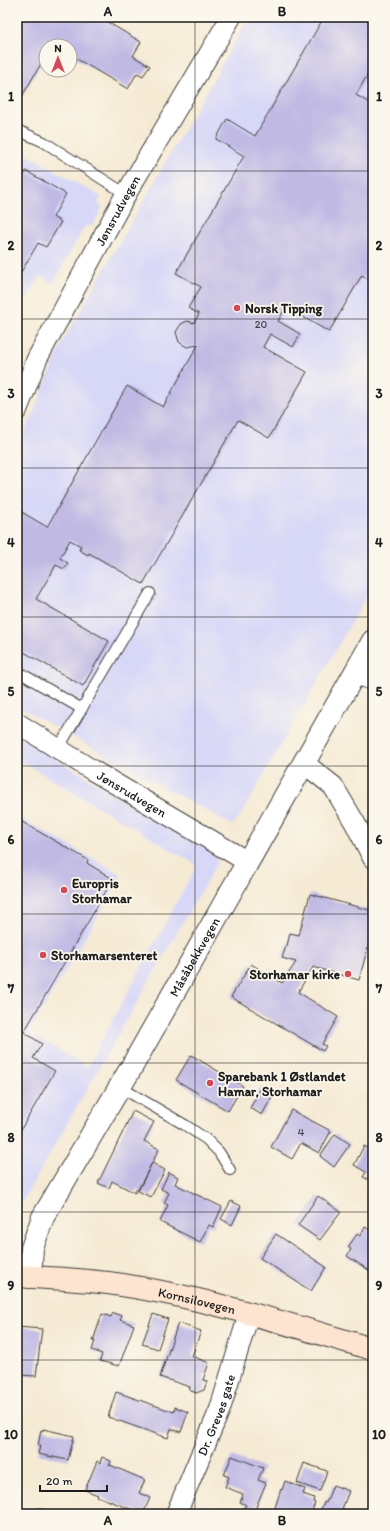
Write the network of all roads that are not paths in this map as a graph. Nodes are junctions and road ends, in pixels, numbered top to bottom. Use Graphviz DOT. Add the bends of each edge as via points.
graph roads {
  1 [pos="231,17"];
  2 [pos="17,130"];
  3 [pos="126,194"];
  4 [pos="17,410"];
  5 [pos="150,593"];
  6 [pos="373,641"];
  7 [pos="17,671"];
  8 [pos="364,677"];
  9 [pos="82,709"];
  10 [pos="17,723"];
  11 [pos="58,749"];
  12 [pos="305,764"];
  13 [pos="373,858"];
  14 [pos="248,862"];
  15 [pos="120,1087"];
  16 [pos="230,1170"];
  17 [pos="23,1277"];
  18 [pos="249,1314"];
  19 [pos="373,1349"];
  20 [pos="176,1514"];
  1 -- 3 [label="street, Jønsrudvegen"];
  2 -- 3 [label="lane" via="44,142"];
  3 -- 4 [label="street, Jønsrudvegen" via="37,359"];
  5 -- 9 [label="lane"];
  6 -- 8 [label="street, Måsåbekkvegen"];
  7 -- 9 [label="lane"];
  8 -- 12 [label="street, Måsåbekkvegen"];
  9 -- 11 [label="lane"];
  10 -- 11 [label="street, Jønsrudvegen"];
  11 -- 14 [label="street, Jønsrudvegen"];
  12 -- 13 [label="street" via="333,786"];
  12 -- 14 [label="street, Måsåbekkvegen"];
  14 -- 15 [label="street, Måsåbekkvegen"];
  15 -- 16 [label="lane" via="206,1139 216,1148"];
  15 -- 17 [label="street, Måsåbekkvegen" via="43,1216"];
  17 -- 18 [label="main road, Kornsilovegen" via="107,1283"];
  18 -- 19 [label="main road, Kornsilovegen"];
  18 -- 20 [label="street, Dr. Greves gate" via="220,1409"];
}
